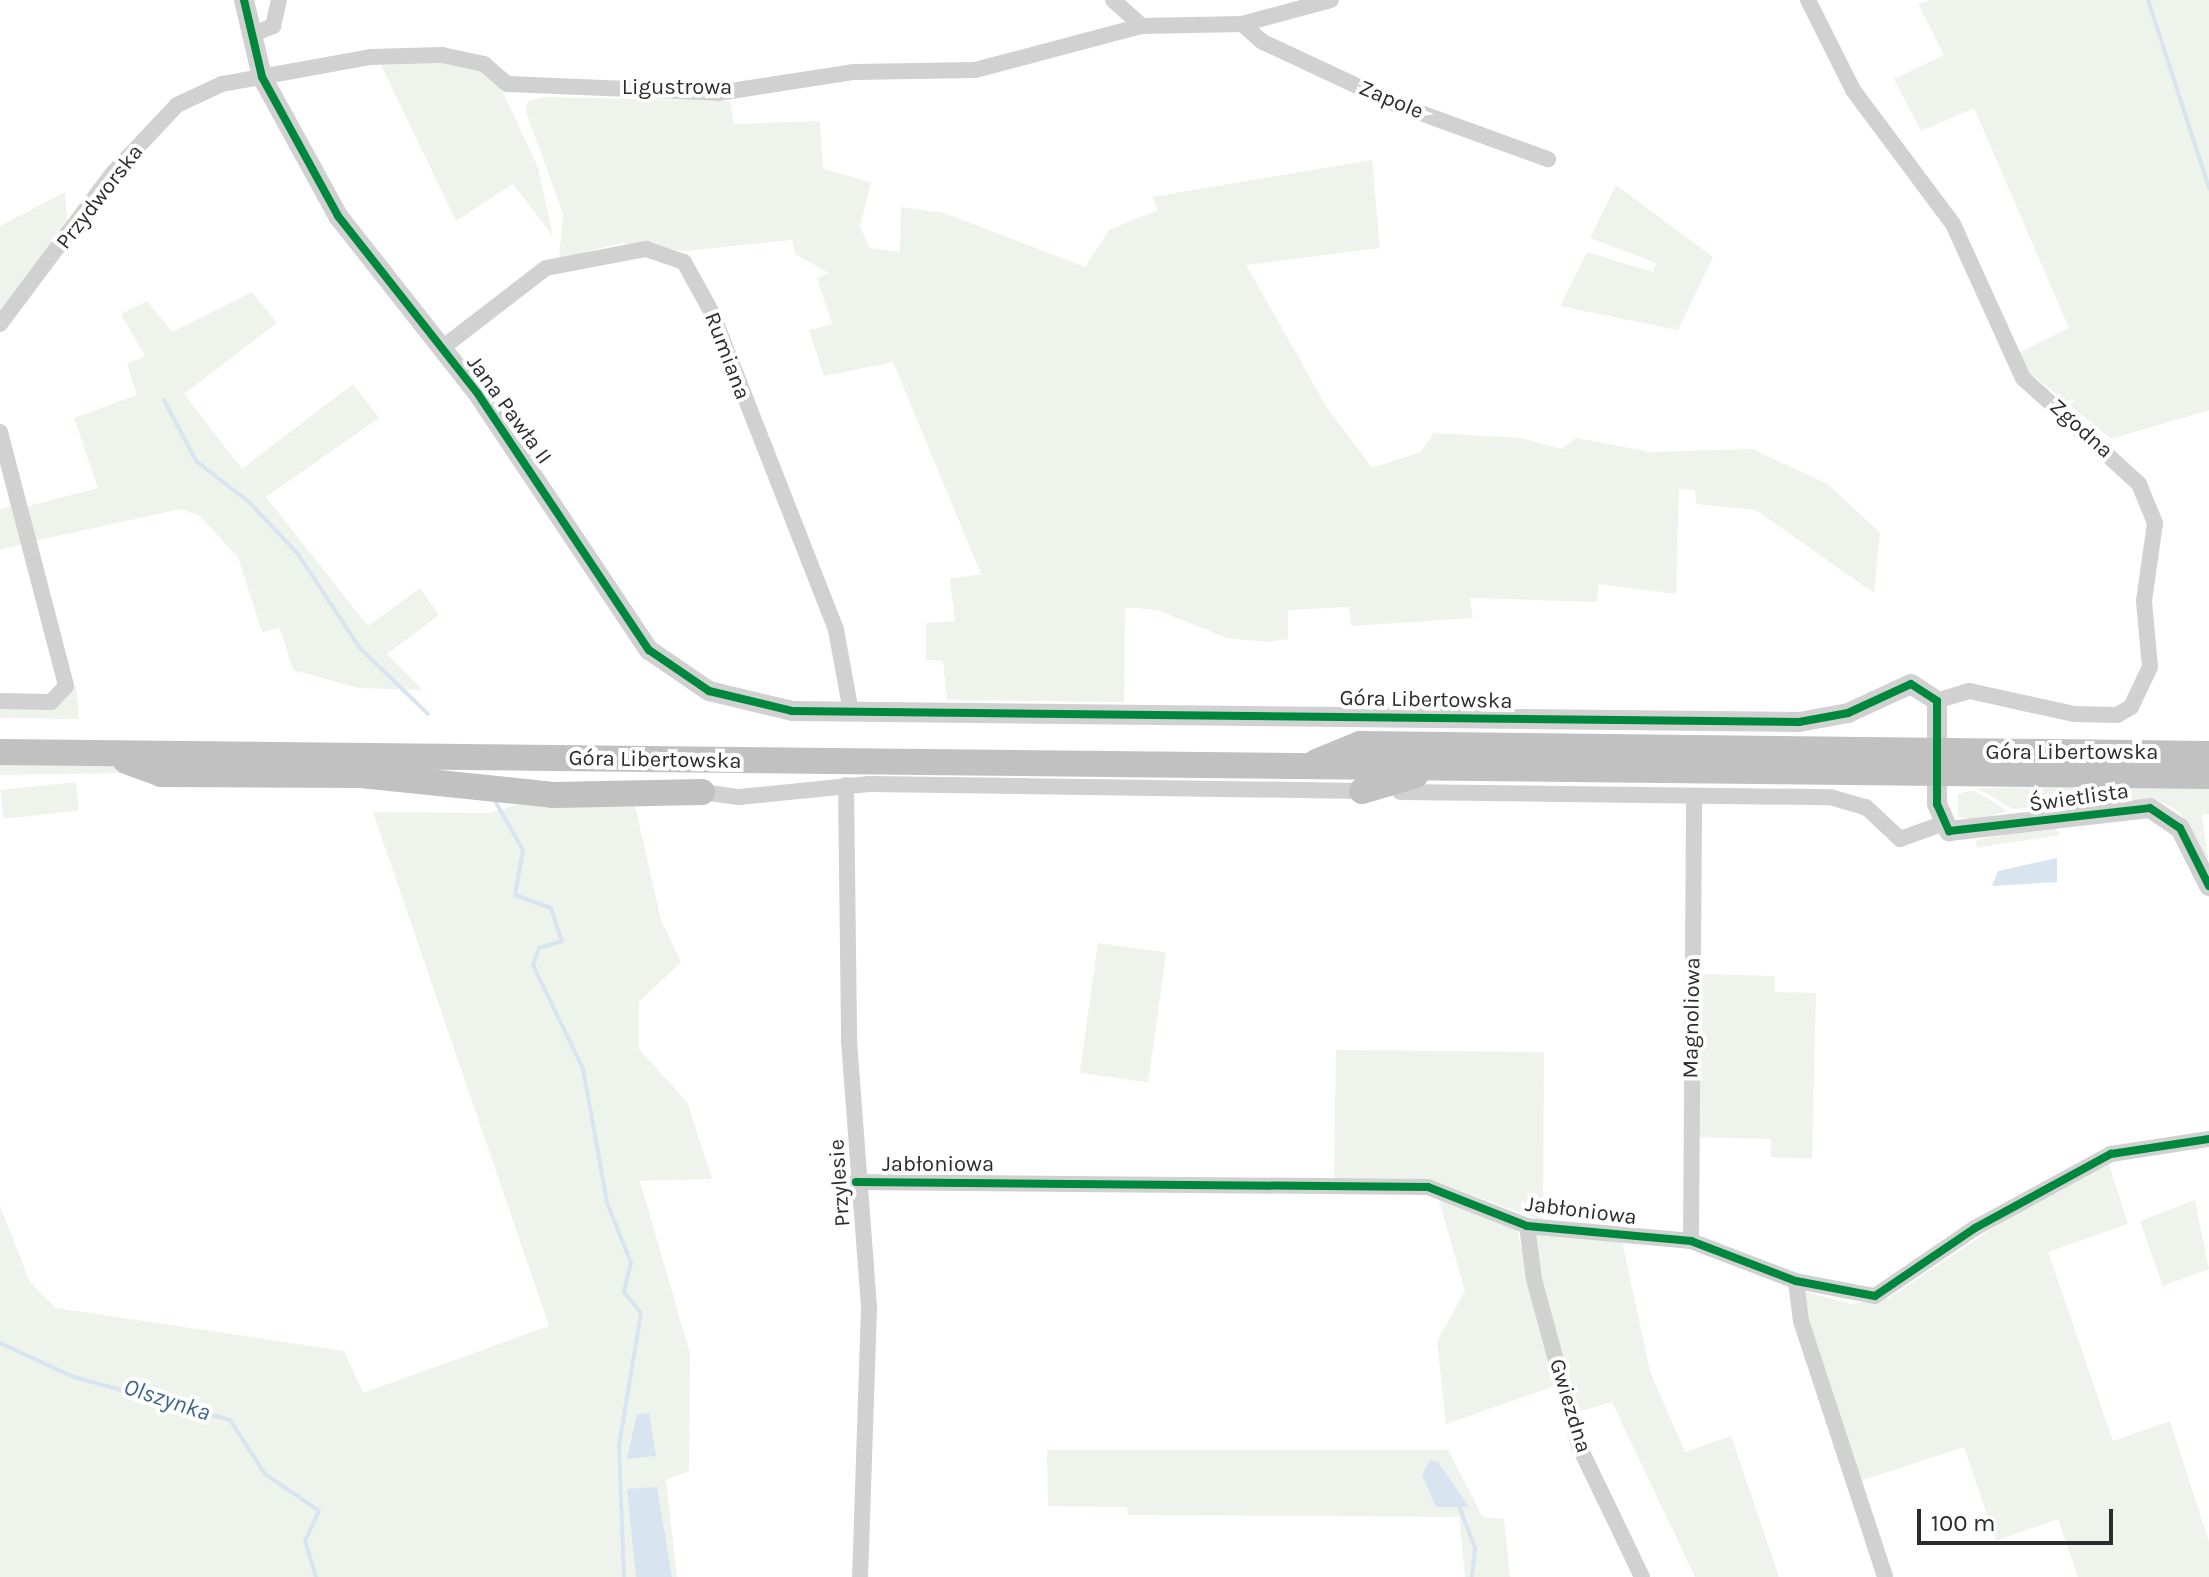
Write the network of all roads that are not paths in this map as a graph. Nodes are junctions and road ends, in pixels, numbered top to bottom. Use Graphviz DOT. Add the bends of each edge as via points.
graph roads {
  1 [pos="244,0"];
  2 [pos="279,0"];
  3 [pos="1113,0"];
  4 [pos="1331,0"];
  5 [pos="1808,0"];
  6 [pos="1242,24"];
  7 [pos="1142,26"];
  8 [pos="250,35"];
  9 [pos="262,77"];
  10 [pos="1548,159"];
  11 [pos="0,324"];
  12 [pos="442,348"];
  13 [pos="0,432"];
  14 [pos="0,701"];
  15 [pos="1937,701"];
  16 [pos="851,712"];
  17 [pos="1,752"];
  18 [pos="108,754"];
  19 [pos="2209,754"];
  20 [pos="1935,763"];
  21 [pos="1305,766"];
  22 [pos="1441,768"];
  23 [pos="2209,776"];
  24 [pos="846,785"];
  25 [pos="1362,791"];
  26 [pos="702,792"];
  27 [pos="1400,792"];
  28 [pos="1694,796"];
  29 [pos="1942,824"];
  30 [pos="2209,886"];
  31 [pos="2209,1139"];
  32 [pos="856,1182"];
  33 [pos="1527,1226"];
  34 [pos="1691,1241"];
  35 [pos="1796,1281"];
  36 [pos="860,1577"];
  37 [pos="1642,1577"];
  38 [pos="1885,1577"];
  1 -- 8 [label="street, Jana Pawła II"];
  2 -- 8 [label="street" via="273,26"];
  3 -- 7 [label="street"];
  4 -- 6 [label="street, Ligustrowa"];
  5 -- 15 [label="street, Zgodna" via="1853,90 1953,224 2023,378 2139,484 2155,523 2144,601 2150,667 2131,707 2099,717 1969,691"];
  6 -- 7 [label="street, Ligustrowa"];
  6 -- 10 [label="street, Zapole" via="1263,42 1393,103"];
  7 -- 9 [label="street, Ligustrowa" via="975,70 854,72 718,93 507,84 484,64 442,55 371,57"];
  8 -- 9 [label="street, Jana Pawła II"];
  9 -- 11 [label="street, Przydworska" via="222,84 177,105 113,173"];
  9 -- 12 [label="street, Jana Pawła II" via="338,216"];
  12 -- 16 [label="street, Jana Pawła II" via="653,655 744,704"];
  12 -- 16 [label="street, Rumiana" via="546,268 646,249 684,262 712,313 836,630"];
  13 -- 14 [label="street" via="66,686 56,701"];
  15 -- 16 [label="street, Góra Libertowska" via="1905,684 1848,713 1799,722"];
  15 -- 20 [label="street"];
  17 -- 18 [label="highway, Góra Libertowska"];
  18 -- 21 [label="highway, Góra Libertowska"];
  18 -- 26 [label="highway" via="161,774 361,775 553,795"];
  19 -- 20 [label="highway, Góra Libertowska"];
  20 -- 21 [label="highway, Góra Libertowska" via="1360,744"];
  20 -- 22 [label="highway, Góra Libertowska"];
  20 -- 23 [label="highway, Góra Libertowska"];
  20 -- 29 [label="street"];
  21 -- 22 [label="highway, Góra Libertowska"];
  22 -- 25 [label="highway"];
  24 -- 25 [label="street, Góra Libertowska"];
  24 -- 26 [label="street, Góra Libertowska" via="739,797"];
  24 -- 32 [label="street, Przylesie"];
  27 -- 28 [label="street"];
  28 -- 29 [label="street" via="1845,799 1866,807 1891,836 1905,840"];
  28 -- 34 [label="street, Magnoliowa"];
  29 -- 30 [label="street, Świetlista" via="1966,833 2156,810 2180,828"];
  31 -- 35 [label="street, Jabłoniowa" via="2111,1154 1975,1228 1875,1296"];
  32 -- 33 [label="street, Jabłoniowa" via="1428,1187"];
  32 -- 36 [label="street, Przylesie" via="869,1308"];
  33 -- 34 [label="street, Jabłoniowa"];
  33 -- 37 [label="street, Gwiezdna" via="1534,1279 1579,1446"];
  34 -- 35 [label="street, Jabłoniowa"];
  35 -- 38 [label="street" via="1801,1321"];
}
